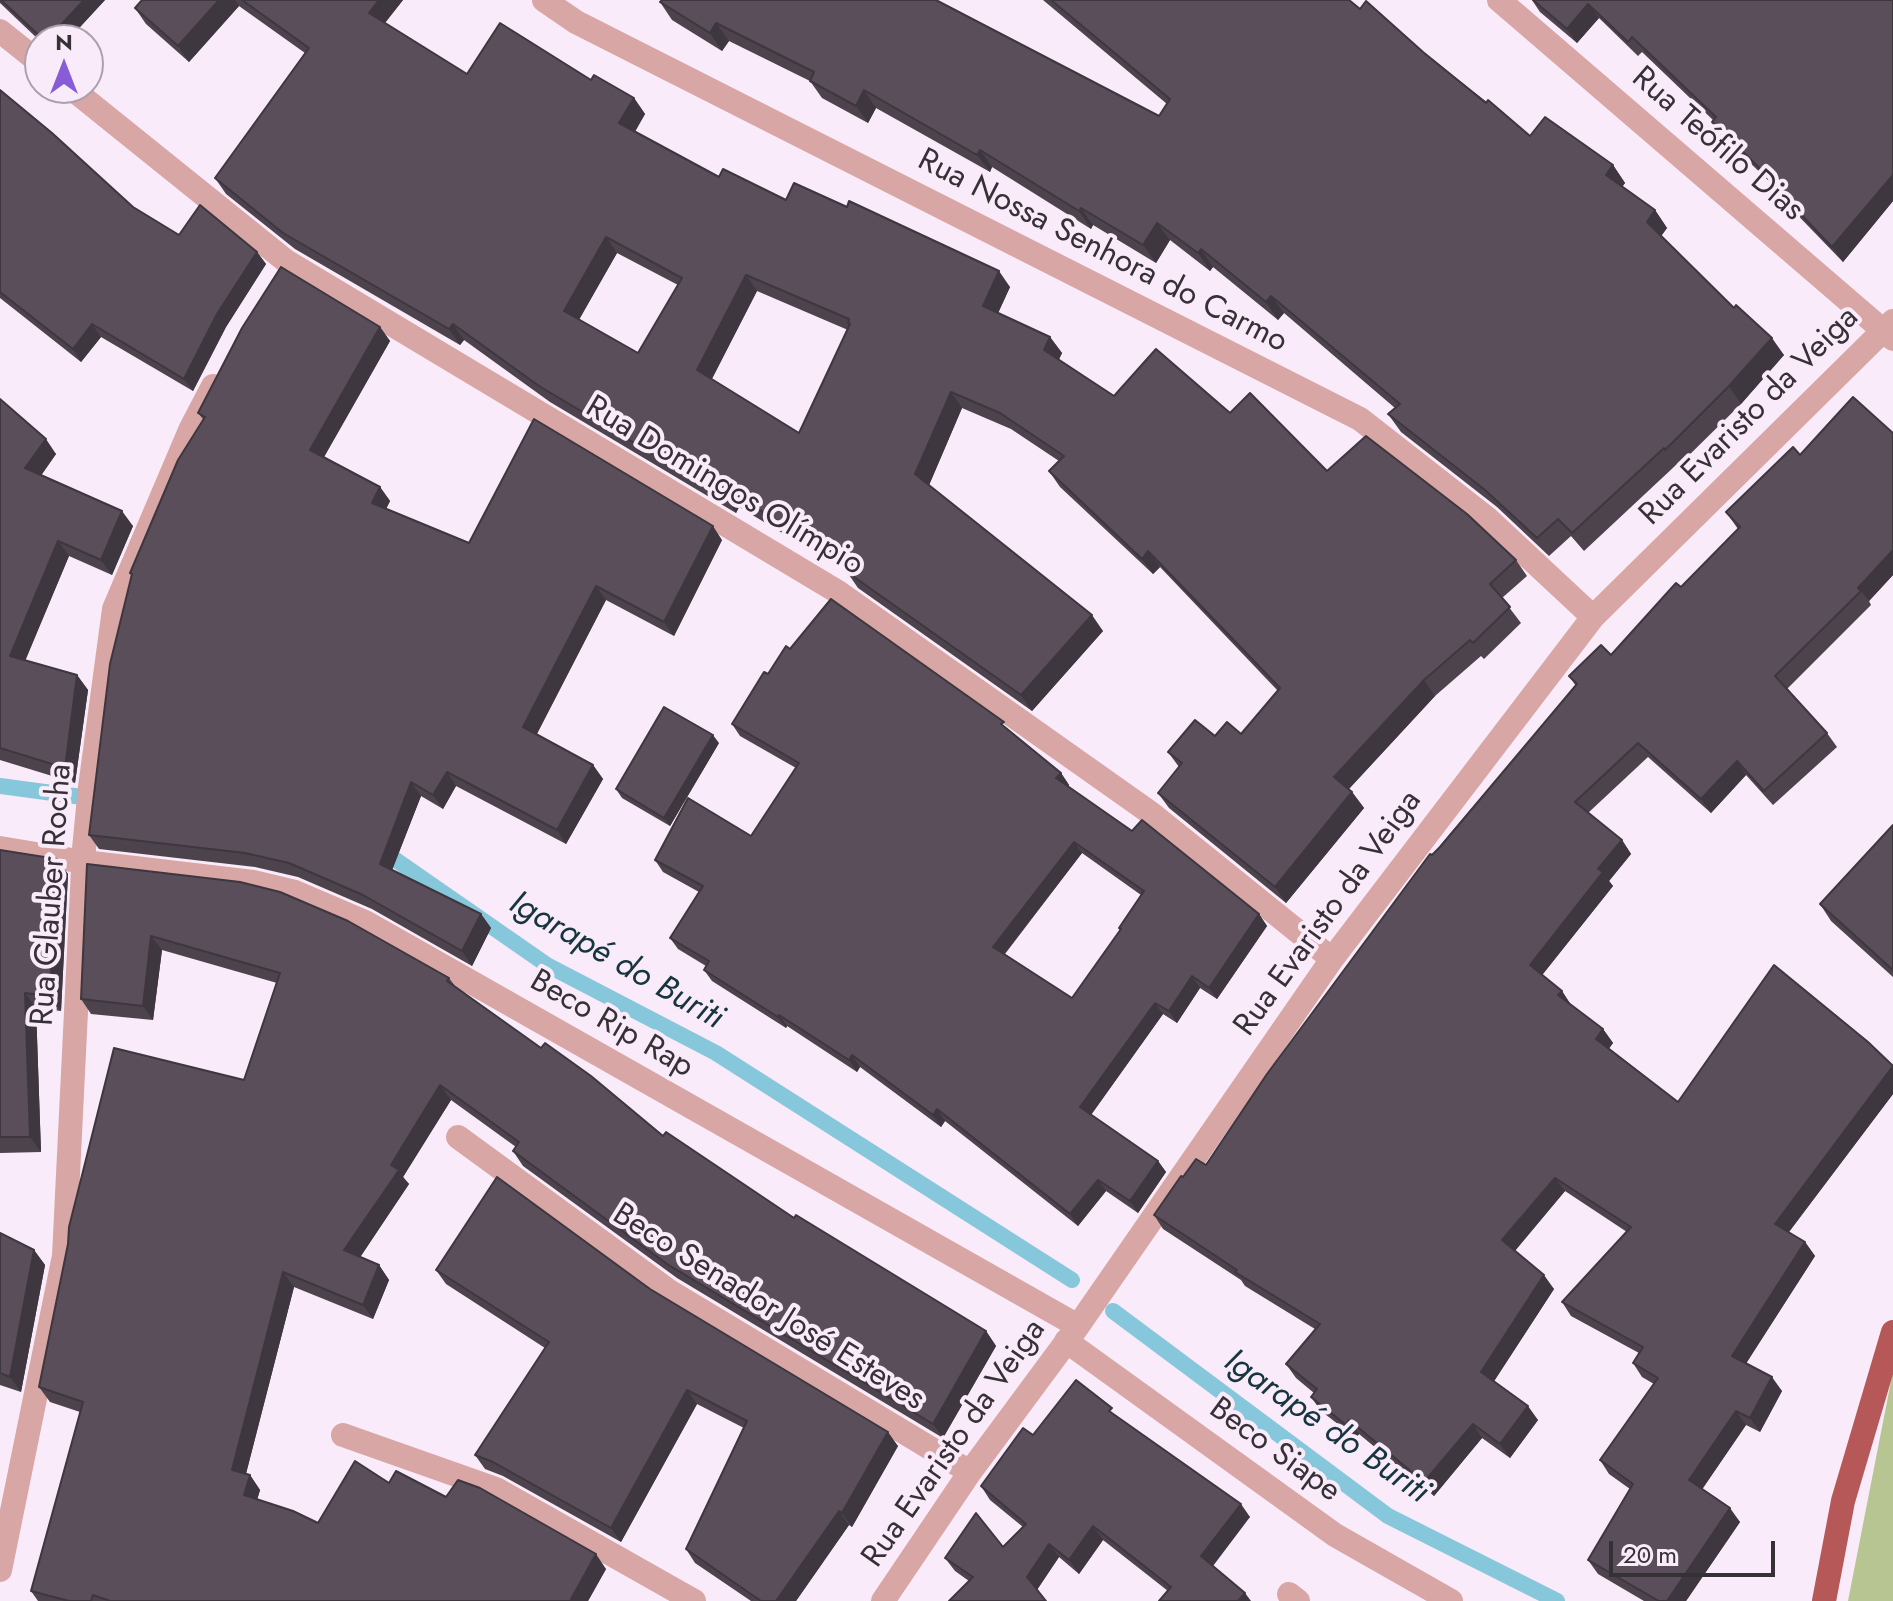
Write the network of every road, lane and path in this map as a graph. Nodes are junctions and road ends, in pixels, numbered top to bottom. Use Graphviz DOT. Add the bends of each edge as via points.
graph roads {
  1 [pos="544,0"];
  2 [pos="1499,0"];
  3 [pos="0,31"];
  4 [pos="24,50"];
  5 [pos="91,104"];
  6 [pos="286,261"];
  7 [pos="270,286"];
  8 [pos="1890,330"];
  9 [pos="225,362"];
  10 [pos="1593,617"];
  11 [pos="0,848"];
  12 [pos="84,855"];
  13 [pos="1332,959"];
  14 [pos="458,1137"];
  15 [pos="1893,1332"];
  16 [pos="1072,1333"];
  17 [pos="343,1435"];
  18 [pos="970,1472"];
  19 [pos="0,1570"];
  20 [pos="694,1601"];
  21 [pos="883,1601"];
  22 [pos="1451,1601"];
  23 [pos="1824,1601"];
  1 -- 10 [label="street, Rua Nossa Senhora do Carmo" via="576,22 1360,419 1488,519"];
  2 -- 8 [label="street, Rua Teófilo Dias"];
  3 -- 4 [label="street"];
  5 -- 6 [label="street, Rua Domingos Olímpio"];
  6 -- 7 [label="street"];
  6 -- 13 [label="street, Rua Domingos Olímpio" via="838,592 1152,814"];
  8 -- 10 [label="street, Rua Evaristo da Veiga"];
  9 -- 12 [label="street, Rua Glauber Rocha" via="114,609"];
  10 -- 13 [label="street, Rua Evaristo da Veiga"];
  11 -- 12 [label="street, Beco Rip Rap"];
  12 -- 16 [label="street, Beco Rip Rap" via="295,892 365,922"];
  12 -- 19 [label="street, Rua Glauber Rocha" via="64,1256"];
  13 -- 16 [label="street, Rua Evaristo da Veiga"];
  14 -- 18 [label="street, Beco Senador José Esteves" via="669,1291"];
  15 -- 23 [label="highway" via="1843,1501"];
  16 -- 18 [label="street, Rua Evaristo da Veiga"];
  16 -- 22 [label="street, Beco Siape" via="1335,1535"];
  17 -- 20 [label="street" via="496,1489"];
  18 -- 21 [label="street, Rua Evaristo da Veiga"];
}
